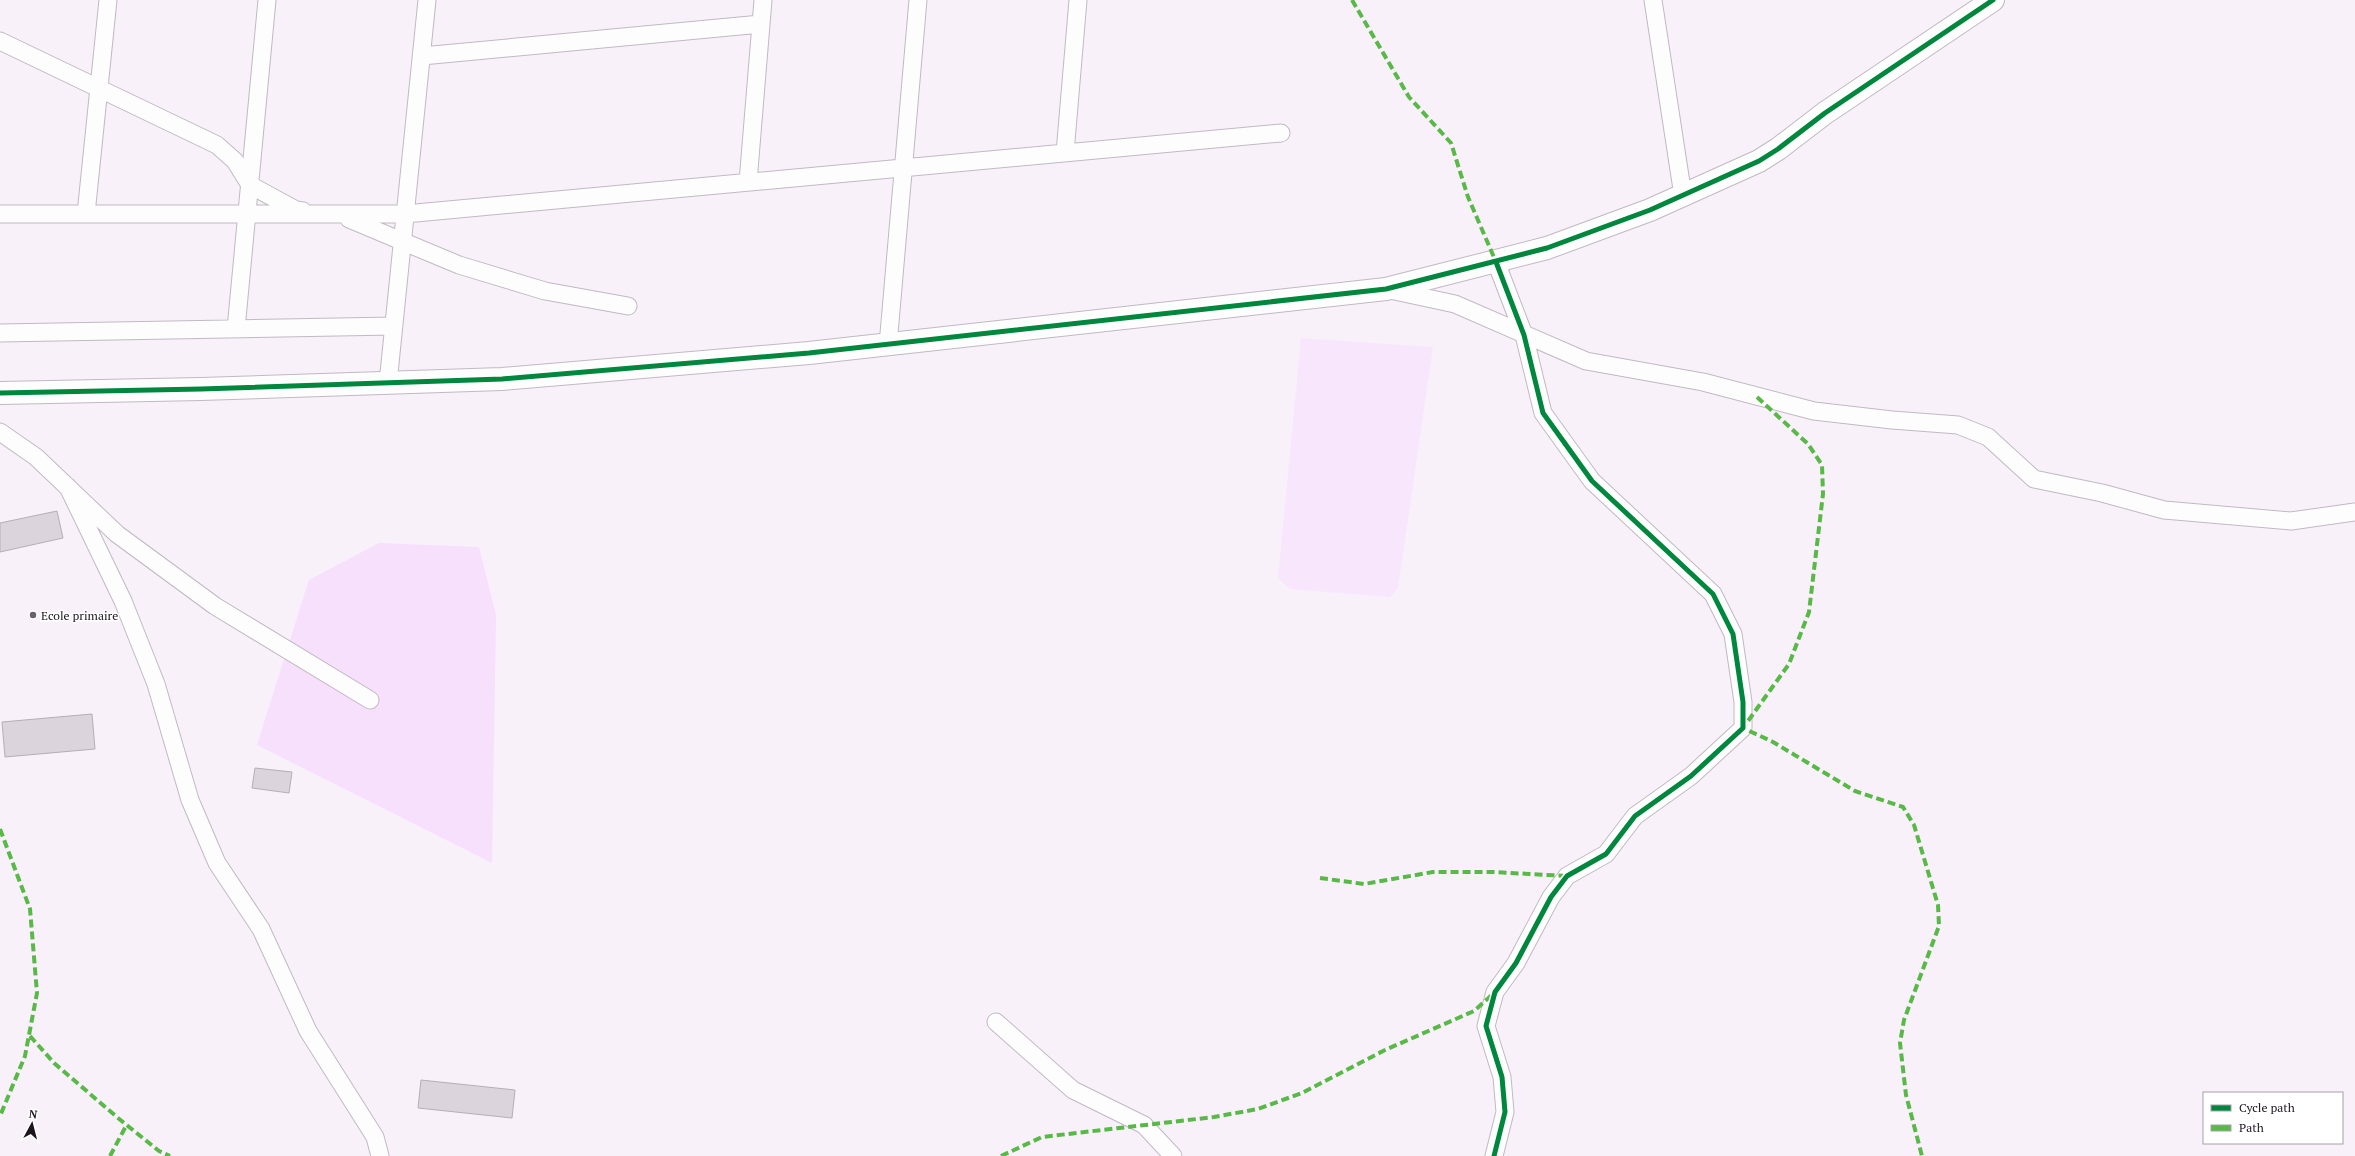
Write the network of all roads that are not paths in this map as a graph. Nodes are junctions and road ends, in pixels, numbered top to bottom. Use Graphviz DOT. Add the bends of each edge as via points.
graph roads {
  1 [pos="108,0"];
  2 [pos="268,0"];
  3 [pos="427,0"];
  4 [pos="763,0"];
  5 [pos="918,0"];
  6 [pos="1078,0"];
  7 [pos="1653,0"];
  8 [pos="1993,0"];
  9 [pos="761,24"];
  10 [pos="0,41"];
  11 [pos="422,56"];
  12 [pos="99,88"];
  13 [pos="1281,133"];
  14 [pos="1066,153"];
  15 [pos="904,168"];
  16 [pos="748,182"];
  17 [pos="250,185"];
  18 [pos="1683,196"];
  19 [pos="0,214"];
  20 [pos="86,214"];
  21 [pos="247,214"];
  22 [pos="323,214"];
  23 [pos="405,214"];
  24 [pos="403,240"];
  25 [pos="1496,262"];
  26 [pos="1386,289"];
  27 [pos="628,306"];
  28 [pos="394,326"];
  29 [pos="236,329"];
  30 [pos="0,332"];
  31 [pos="1524,335"];
  32 [pos="888,345"];
  33 [pos="388,383"];
  34 [pos="0,393"];
  35 [pos="0,432"];
  36 [pos="68,487"];
  37 [pos="2355,512"];
  38 [pos="370,700"];
  39 [pos="996,1022"];
  40 [pos="380,1156"];
  41 [pos="1173,1156"];
  42 [pos="1494,1156"];
  1 -- 12 [label="street"];
  2 -- 17 [label="street"];
  3 -- 11 [label="street"];
  4 -- 9 [label="street"];
  5 -- 15 [label="street"];
  6 -- 14 [label="street"];
  7 -- 18 [label="street"];
  8 -- 18 [label="street" via="1825,113 1778,149 1759,161"];
  9 -- 11 [label="street"];
  9 -- 16 [label="street"];
  10 -- 12 [label="street"];
  11 -- 23 [label="street"];
  12 -- 17 [label="street" via="217,145 235,161"];
  12 -- 20 [label="street"];
  13 -- 14 [label="street"];
  14 -- 15 [label="street"];
  15 -- 16 [label="street"];
  15 -- 32 [label="street"];
  16 -- 23 [label="street"];
  17 -- 21 [label="street"];
  17 -- 22 [label="street" via="296,210"];
  18 -- 25 [label="street" via="1554,245"];
  19 -- 20 [label="street"];
  20 -- 21 [label="street"];
  21 -- 22 [label="street"];
  21 -- 29 [label="street"];
  22 -- 23 [label="street"];
  22 -- 24 [label="street" via="354,220"];
  23 -- 24 [label="street"];
  24 -- 27 [label="street" via="459,265 531,287"];
  24 -- 28 [label="street"];
  25 -- 26 [label="street"];
  25 -- 31 [label="street"];
  26 -- 31 [label="street" via="1455,304"];
  26 -- 32 [label="street"];
  28 -- 29 [label="street"];
  28 -- 33 [label="street"];
  29 -- 30 [label="street"];
  31 -- 37 [label="street" via="1586,361 1703,382 1814,411 1958,425 1988,437 2034,479 2102,493 2164,510 2291,521"];
  31 -- 42 [label="street" via="1543,413 1592,482 1713,594 1732,634 1743,702 1743,728 1691,776 1635,816 1606,854 1567,876 1551,897 1516,963 1495,992 1486,1026 1502,1077 1505,1112"];
  32 -- 33 [label="street" via="510,378"];
  33 -- 34 [label="street"];
  35 -- 36 [label="street" via="36,457"];
  36 -- 38 [label="street" via="117,534 215,606"];
  36 -- 40 [label="street" via="126,608 156,684 190,800 217,863 261,930 308,1031 375,1136"];
  39 -- 41 [label="street" via="1073,1090 1144,1125"];
}
